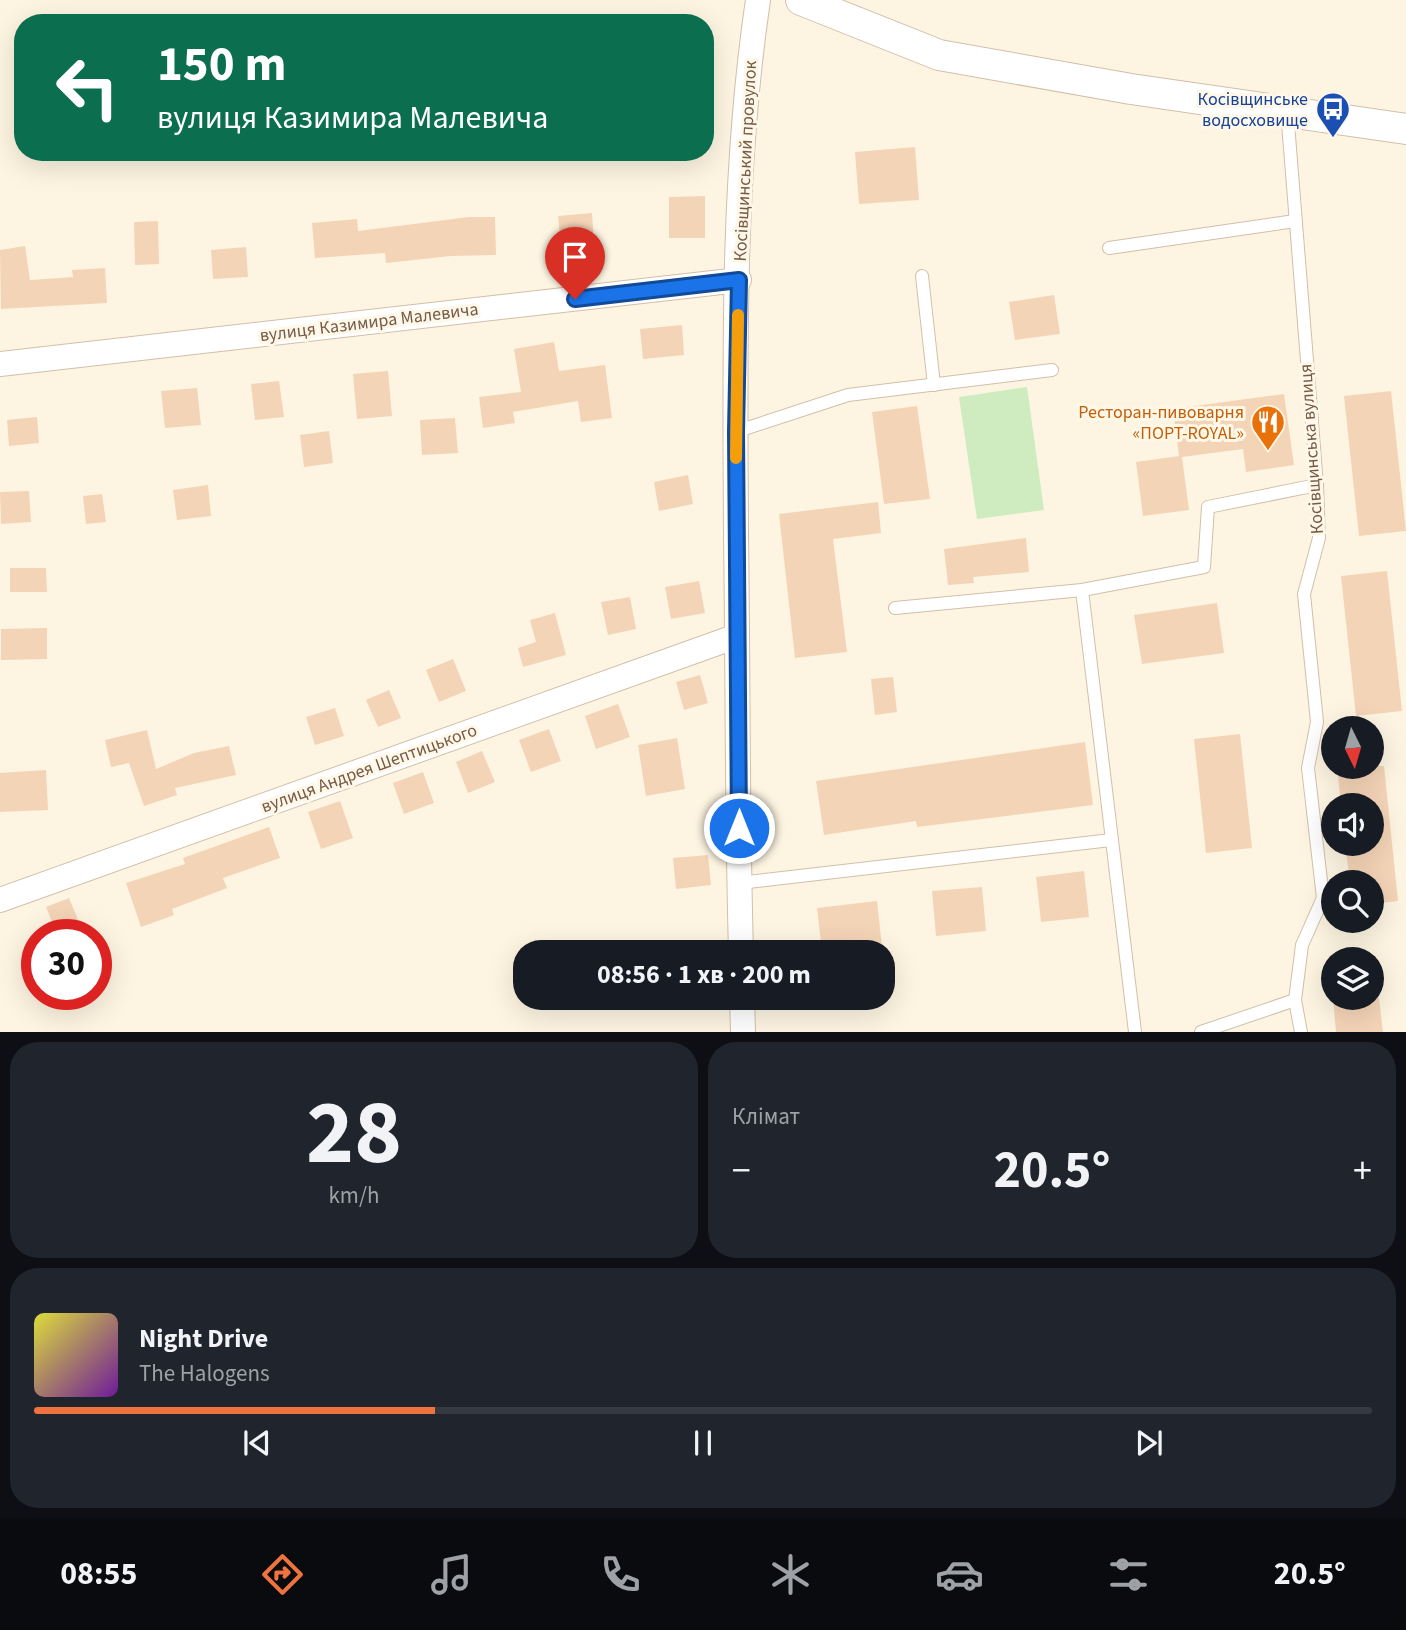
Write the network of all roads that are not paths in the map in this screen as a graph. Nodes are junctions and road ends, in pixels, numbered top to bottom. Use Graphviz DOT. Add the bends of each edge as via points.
graph roads {
  1 [pos="758,0"];
  2 [pos="801,0"];
  3 [pos="1287,110"];
  4 [pos="1406,129"];
  5 [pos="1296,220"];
  6 [pos="1110,248"];
  7 [pos="922,276"];
  8 [pos="739,280"];
  9 [pos="0,365"];
  10 [pos="1052,370"];
  11 [pos="934,385"];
  12 [pos="736,432"];
  13 [pos="1317,485"];
  14 [pos="1082,590"];
  15 [pos="895,608"];
  16 [pos="737,635"];
  17 [pos="1111,840"];
  18 [pos="739,883"];
  19 [pos="0,900"];
  20 [pos="741,940"];
  21 [pos="1295,1000"];
  22 [pos="742,1010"];
  23 [pos="743,1031"];
  24 [pos="1135,1031"];
  25 [pos="1201,1031"];
  26 [pos="1301,1031"];
  1 -- 8 [label="street, Косівщинський провулок" via="743,138"];
  2 -- 3 [label="street" via="939,55 1131,89"];
  3 -- 4 [label="street"];
  3 -- 5 [label="lane, Косівщинська вулиця"];
  5 -- 6 [label="lane"];
  5 -- 13 [label="lane, Косівщинська вулиця"];
  7 -- 11 [label="lane"];
  8 -- 9 [label="street, вулиця Казимира Малевича"];
  8 -- 12 [label="street, Косівщинський провулок"];
  10 -- 11 [label="lane"];
  11 -- 12 [label="lane" via="848,395"];
  12 -- 16 [label="street, Косівщинський провулок"];
  13 -- 14 [label="lane" via="1208,507 1204,567"];
  13 -- 21 [label="lane, Косівщинська вулиця" via="1319,538 1304,594 1317,722 1308,768 1323,898 1302,945"];
  14 -- 15 [label="lane"];
  14 -- 17 [label="lane"];
  16 -- 18 [label="street, Косівщинський провулок"];
  16 -- 19 [label="street, вулиця Андрея Шептицького"];
  17 -- 18 [label="lane"];
  17 -- 24 [label="lane"];
  18 -- 20 [label="street, Косівщинський провулок"];
  21 -- 25 [label="lane"];
  21 -- 26 [label="lane, Косівщинська вулиця"];
  22 -- 23 [label="street"];
}
